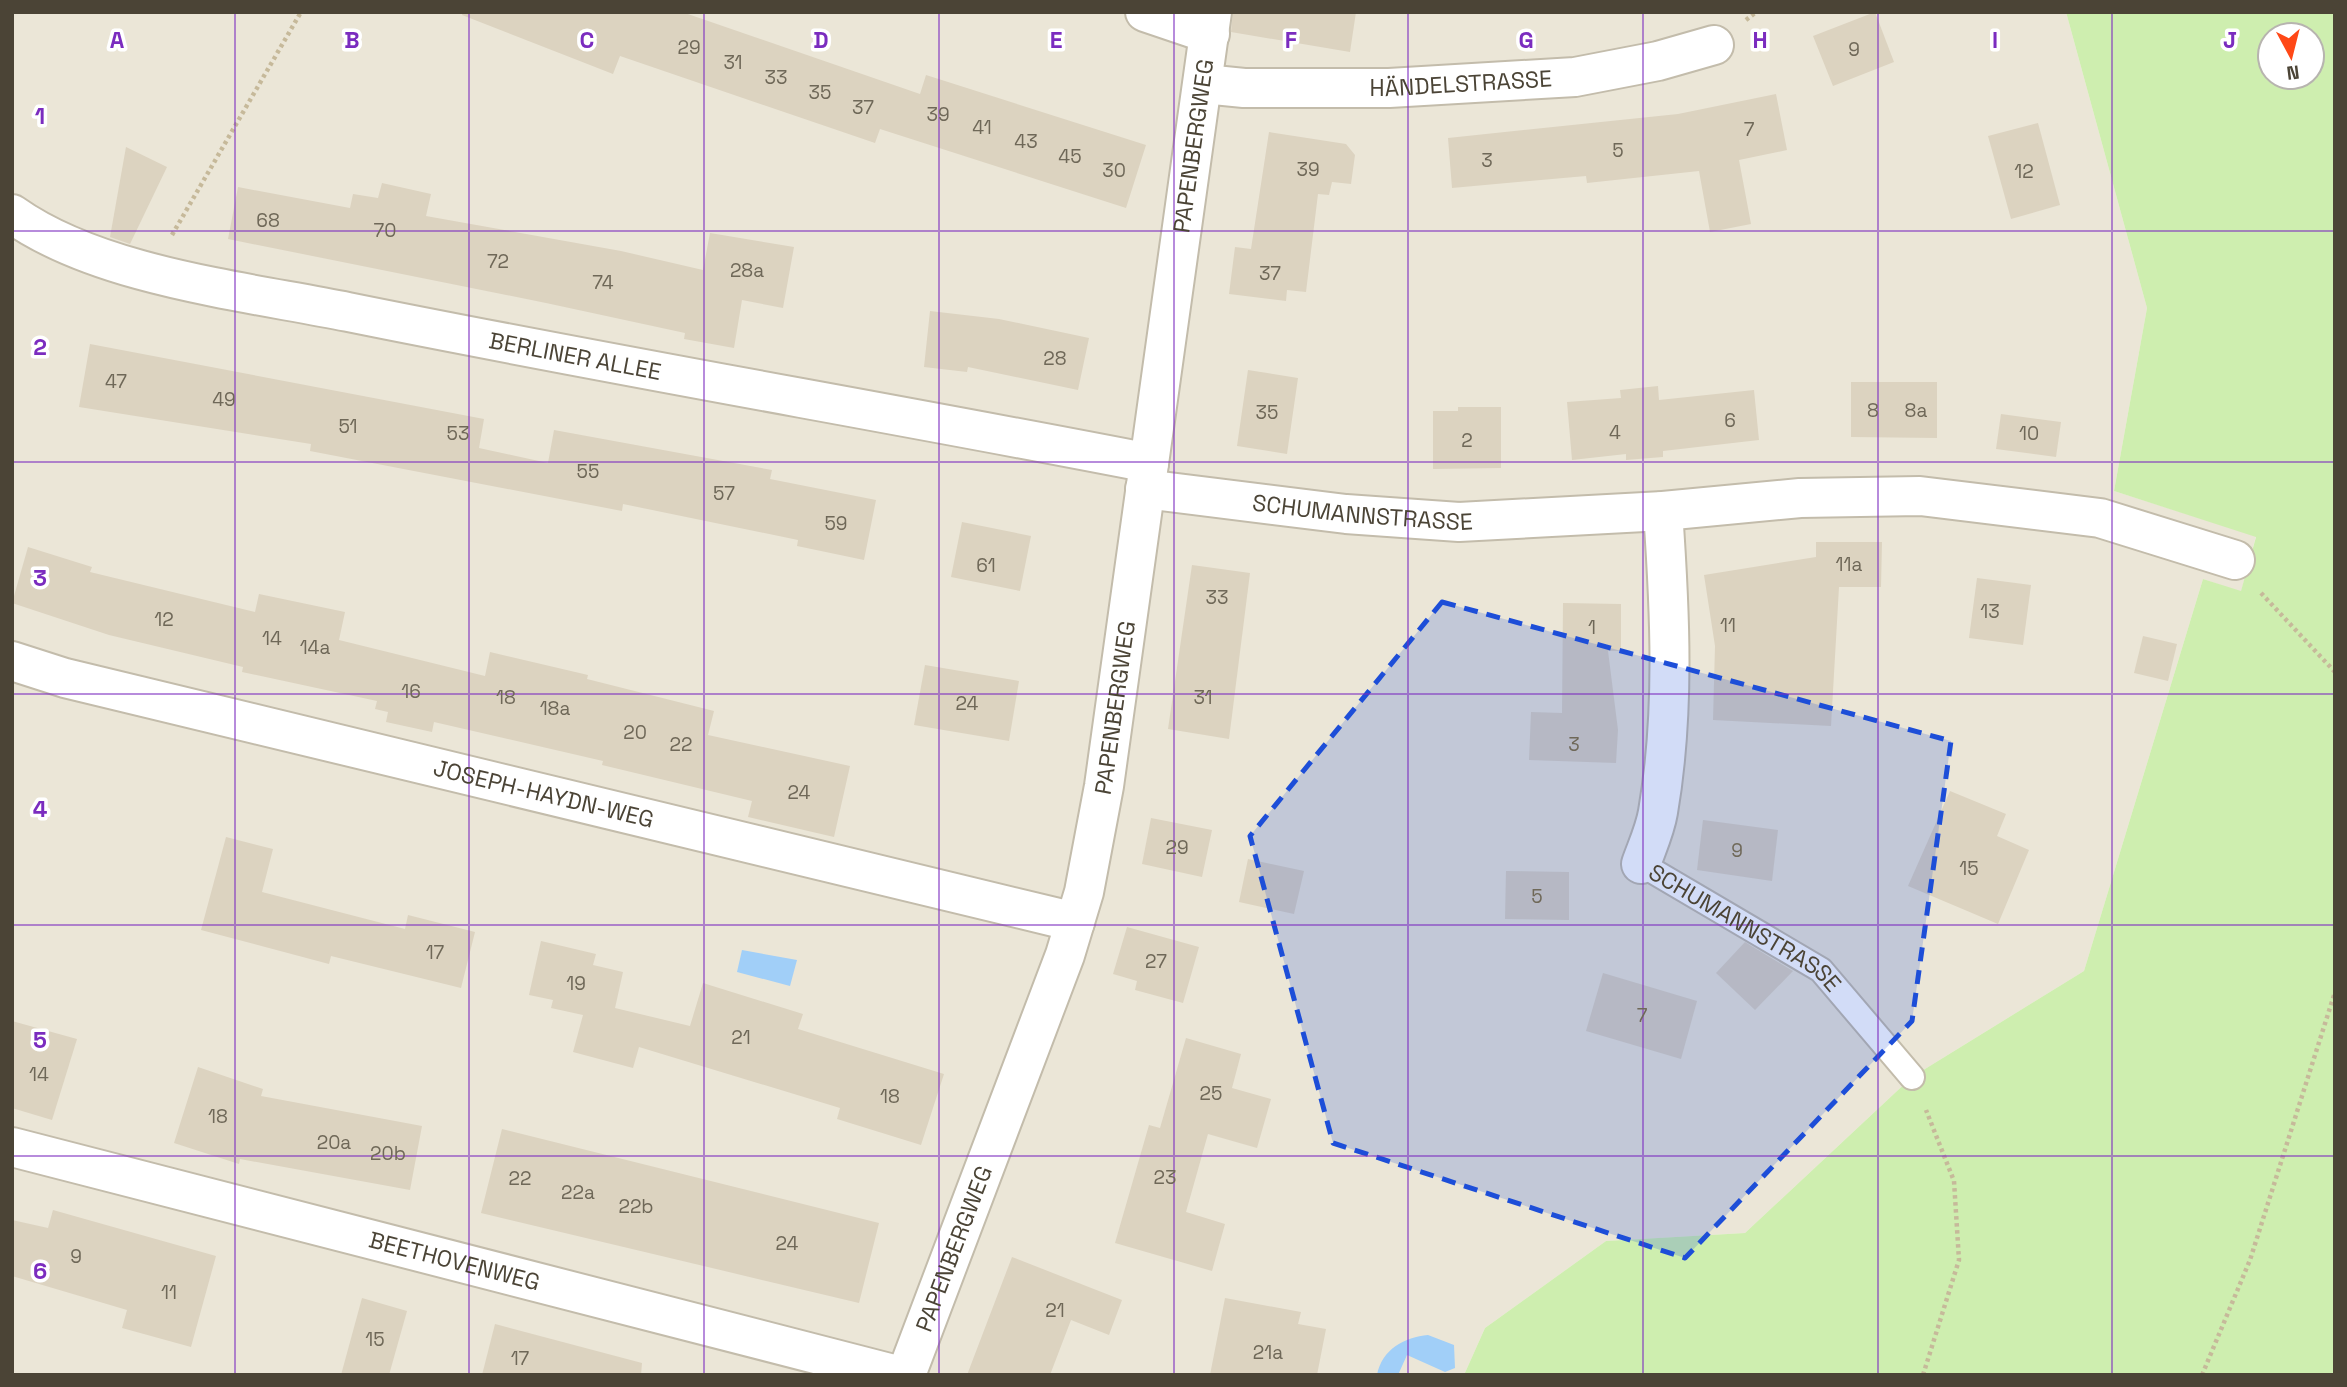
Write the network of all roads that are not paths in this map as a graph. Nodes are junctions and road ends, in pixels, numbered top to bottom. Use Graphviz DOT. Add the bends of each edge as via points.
graph roads {
  1 [pos="1145,12"];
  2 [pos="1211,23"];
  3 [pos="1714,45"];
  4 [pos="1204,84"];
  5 [pos="12,214"];
  6 [pos="1147,476"];
  7 [pos="1663,511"];
  8 [pos="2235,560"];
  9 [pos="12,661"];
  10 [pos="1641,864"];
  11 [pos="1075,922"];
  12 [pos="1912,1077"];
  13 [pos="12,1147"];
  14 [pos="897,1375"];
  15 [pos="906,1375"];
  1 -- 2 [label="street"];
  2 -- 4 [label="street, PAPENBERGWEG"];
  3 -- 4 [label="street, HÄNDELSTRASSE" via="1575,77 1389,88"];
  4 -- 6 [label="street, PAPENBERGWEG"];
  5 -- 6 [label="street, BERLINER ALLEE" via="74,248 150,271"];
  6 -- 7 [label="street, SCHUMANNSTRASSE" via="1346,514 1459,522"];
  6 -- 11 [label="street, PAPENBERGWEG" via="1104,786"];
  7 -- 8 [label="street, SCHUMANNSTRASSE" via="1800,498 1920,496 2100,519"];
  7 -- 10 [label="street, SCHUMANNSTRASSE" via="1671,647 1668,709 1658,815"];
  9 -- 11 [label="street, JOSEPH-HAYDN-WEG" via="65,678"];
  10 -- 12 [label="lane, SCHUMANNSTRASSE" via="1821,970"];
  11 -- 15 [label="street, PAPENBERGWEG"];
  13 -- 14 [label="street, BEETHOVENWEG"];
}
